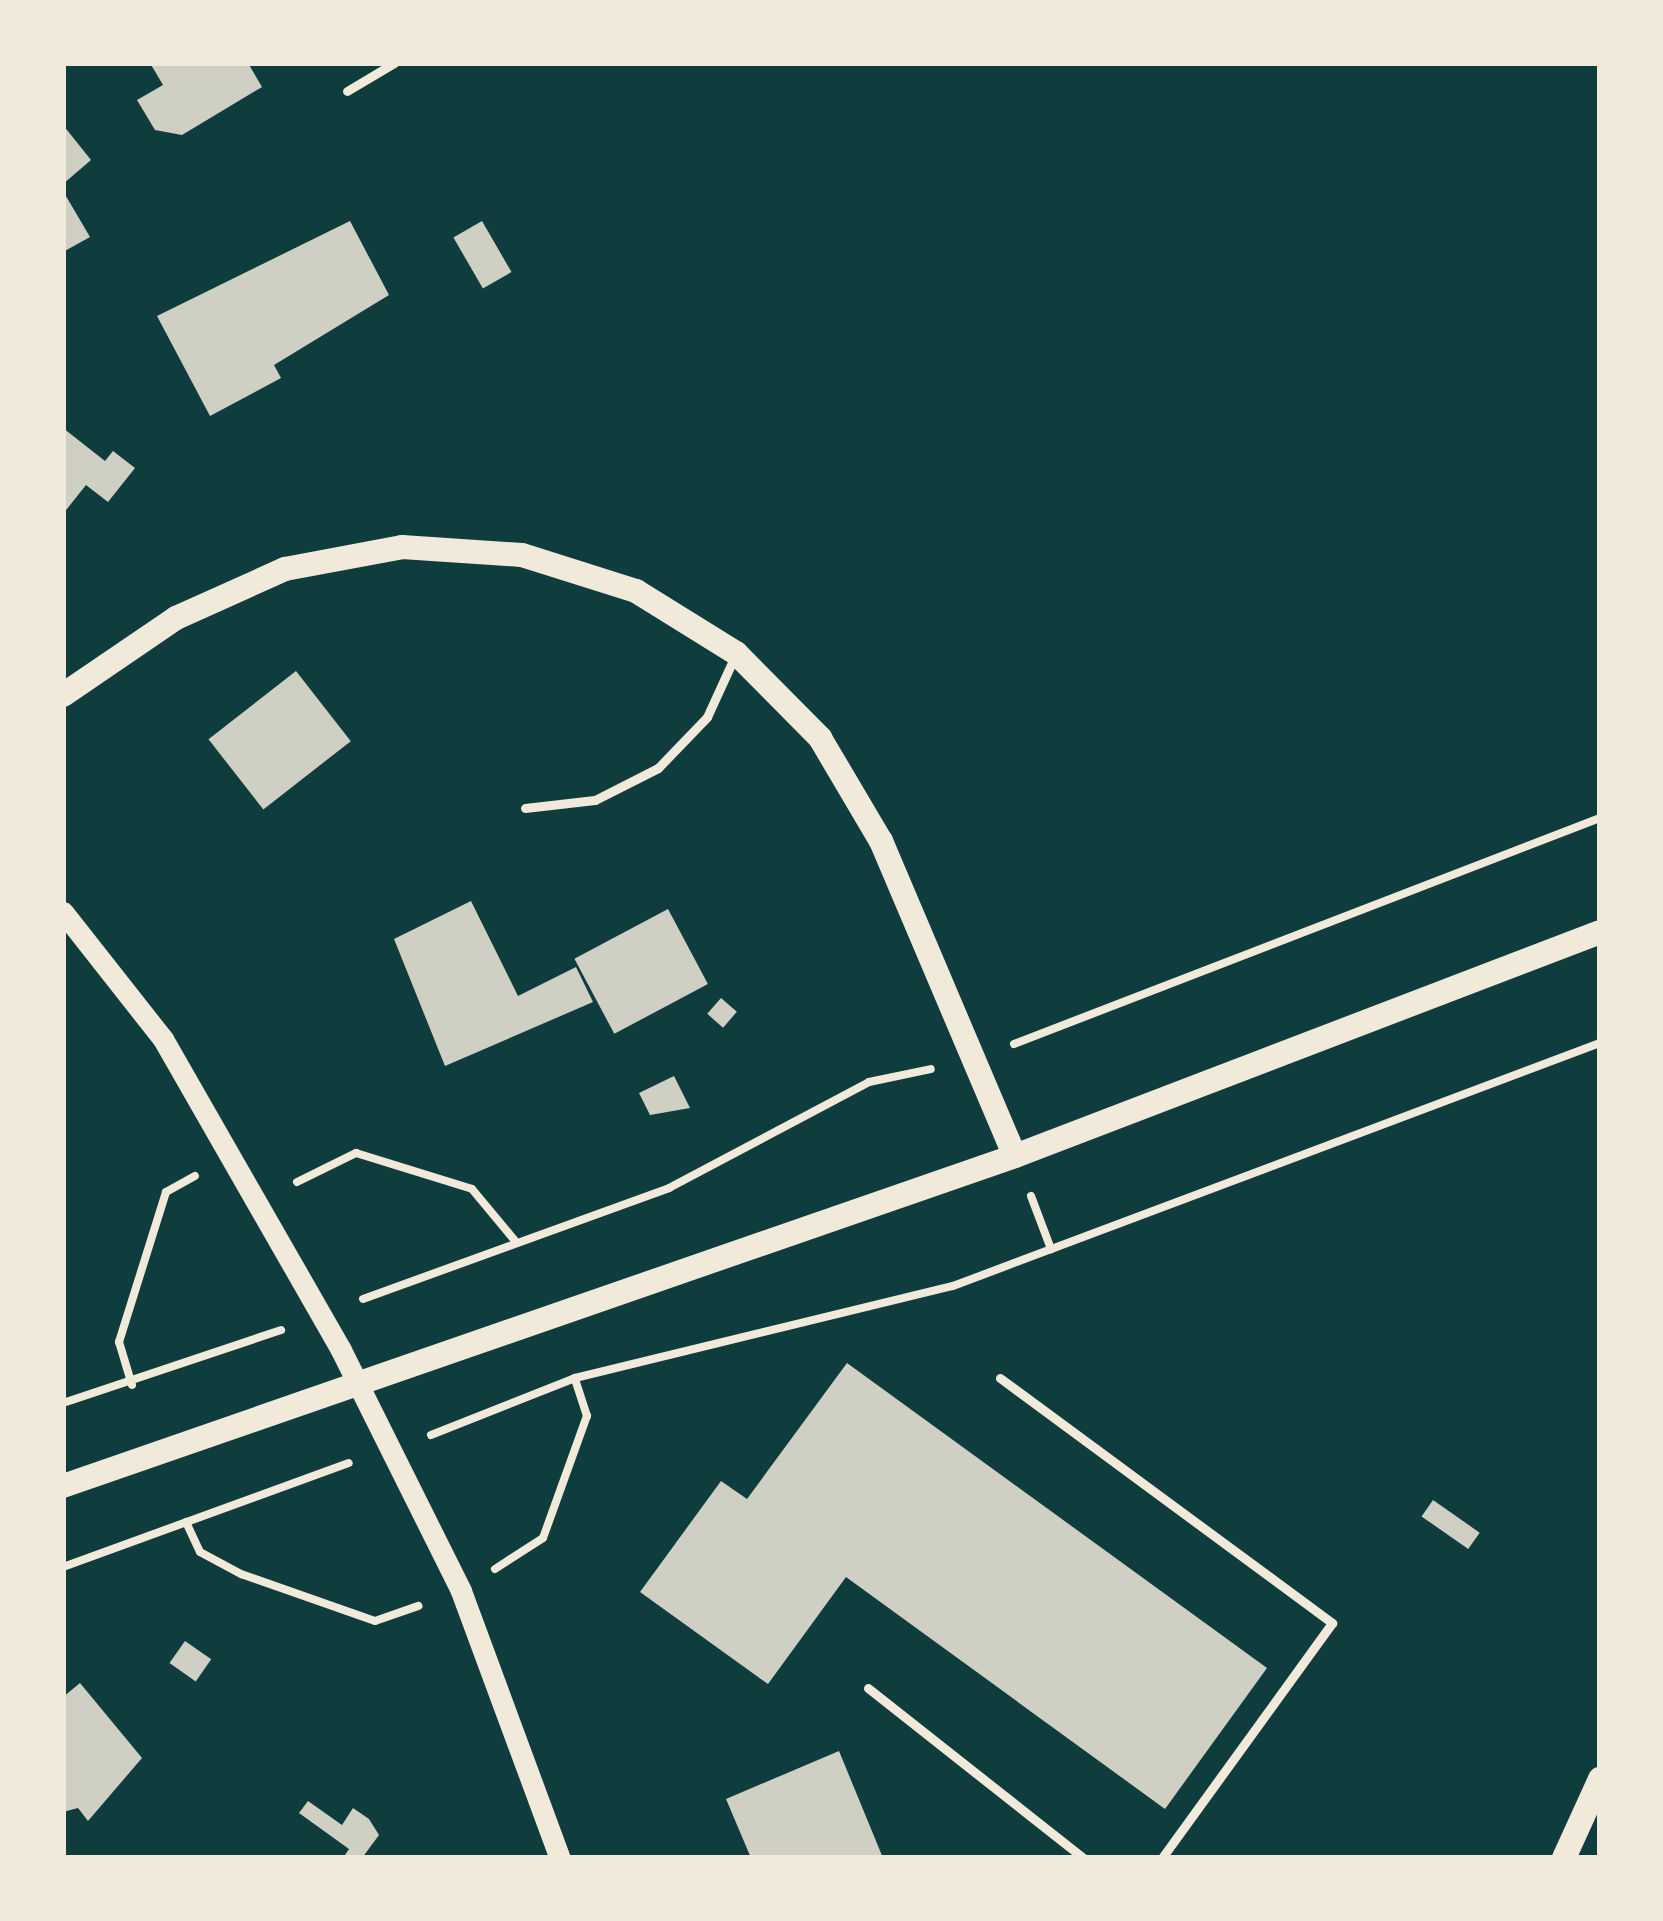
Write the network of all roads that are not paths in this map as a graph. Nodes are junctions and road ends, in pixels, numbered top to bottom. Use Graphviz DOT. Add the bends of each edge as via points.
graph roads {
  1 [pos="394,63"];
  2 [pos="347,92"];
  3 [pos="736,653"];
  4 [pos="63,695"];
  5 [pos="525,808"];
  6 [pos="63,912"];
  7 [pos="1600,932"];
  8 [pos="1016,1156"];
  9 [pos="1000,1378"];
  10 [pos="63,1486"];
  11 [pos="868,1688"];
  12 [pos="1600,1779"];
  13 [pos="560,1858"];
  14 [pos="1083,1858"];
  15 [pos="1162,1858"];
  16 [pos="1564,1858"];
  1 -- 2 [label="lane"];
  3 -- 4 [label="main road" via="636,591 522,555 402,547 285,569 176,618"];
  3 -- 5 [label="lane" via="706,717 658,768 595,800"];
  3 -- 8 [label="main road" via="820,738 881,841"];
  6 -- 13 [label="street" via="163,1039 259,1202 461,1591"];
  7 -- 8 [label="main road"];
  8 -- 10 [label="main road"];
  9 -- 15 [label="lane" via="1332,1623"];
  11 -- 14 [label="lane"];
  12 -- 16 [label="main road"];
}
